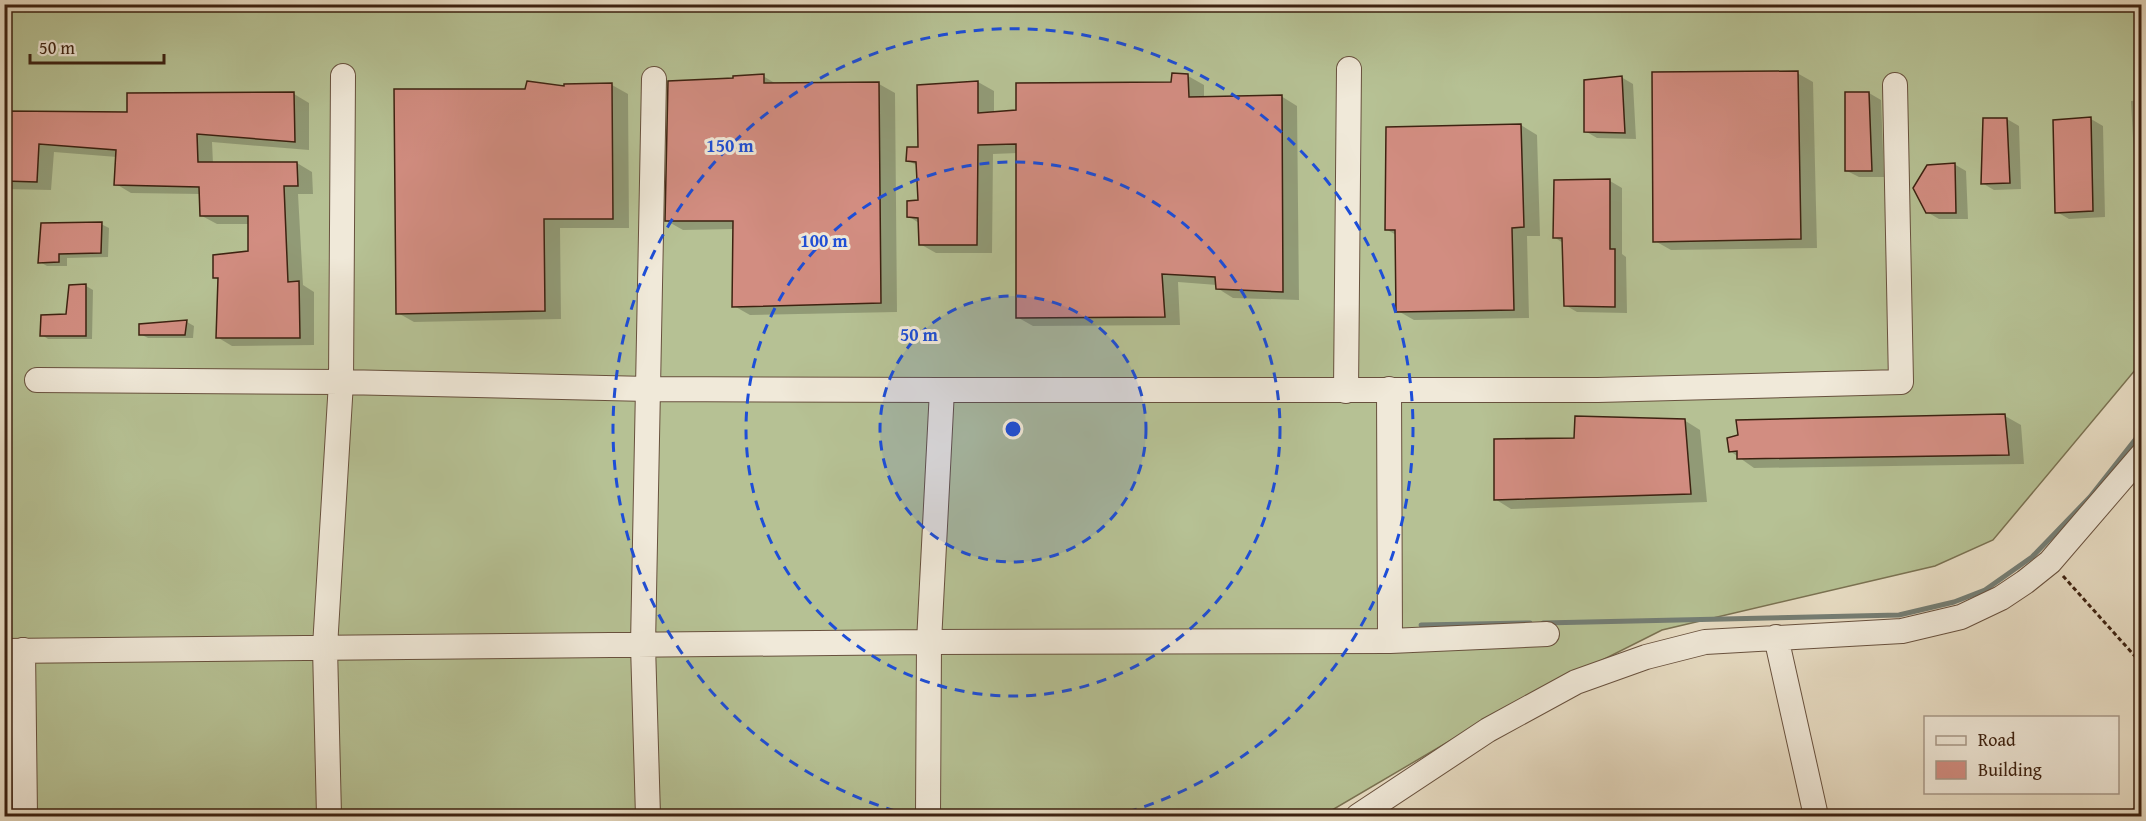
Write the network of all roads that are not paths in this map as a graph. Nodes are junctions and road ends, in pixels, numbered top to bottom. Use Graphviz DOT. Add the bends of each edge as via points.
graph roads {
  1 [pos="1349,69"];
  2 [pos="343,76"];
  3 [pos="654,79"];
  4 [pos="1895,85"];
  5 [pos="37,380"];
  6 [pos="341,381"];
  7 [pos="648,389"];
  8 [pos="1389,389"];
  9 [pos="942,390"];
  10 [pos="1346,391"];
  11 [pos="2142,455"];
  12 [pos="1547,634"];
  13 [pos="1776,637"];
  14 [pos="1390,641"];
  15 [pos="929,642"];
  16 [pos="643,645"];
  17 [pos="325,647"];
  18 [pos="14,650"];
  19 [pos="26,816"];
  20 [pos="329,816"];
  21 [pos="648,816"];
  22 [pos="928,816"];
  23 [pos="1358,816"];
  24 [pos="1816,816"];
  1 -- 10 [label="street"];
  2 -- 6 [label="street"];
  3 -- 7 [label="street"];
  4 -- 8 [label="street" via="1901,382 1598,390"];
  5 -- 6 [label="street"];
  6 -- 7 [label="street"];
  6 -- 17 [label="street"];
  7 -- 9 [label="street"];
  7 -- 16 [label="street"];
  8 -- 10 [label="street"];
  8 -- 14 [label="street"];
  9 -- 10 [label="street"];
  9 -- 15 [label="street"];
  11 -- 13 [label="street" via="2050,562 2001,598 1961,616 1902,631"];
  12 -- 14 [label="street"];
  13 -- 23 [label="street" via="1704,642 1576,682 1488,730"];
  13 -- 24 [label="street"];
  14 -- 15 [label="street"];
  15 -- 16 [label="street"];
  15 -- 22 [label="street"];
  16 -- 17 [label="street"];
  16 -- 21 [label="street"];
  17 -- 18 [label="street"];
  17 -- 20 [label="street"];
  18 -- 19 [label="street"];
}
